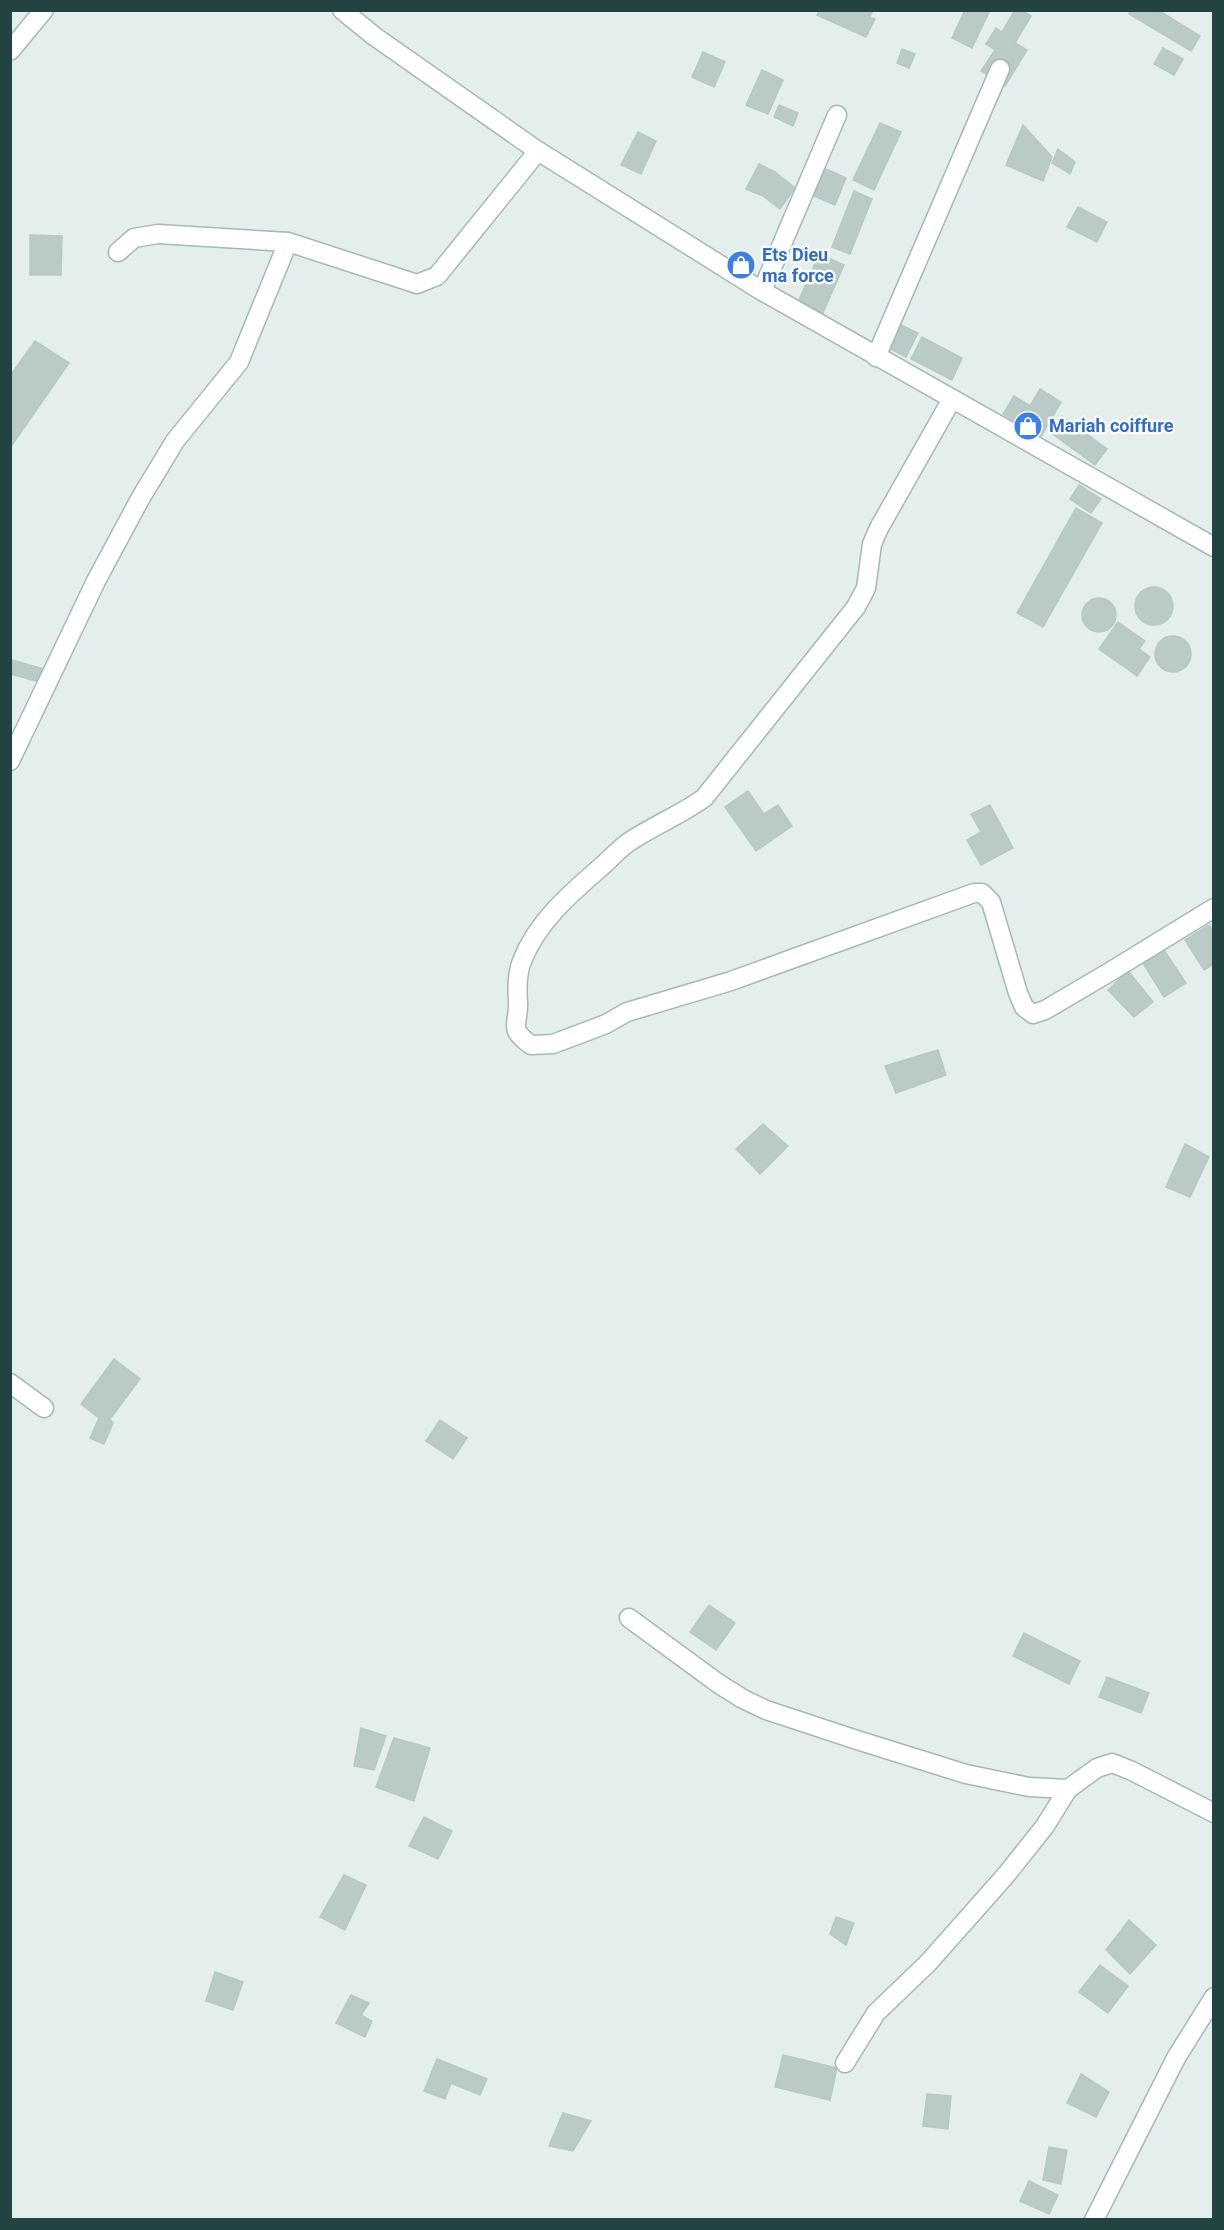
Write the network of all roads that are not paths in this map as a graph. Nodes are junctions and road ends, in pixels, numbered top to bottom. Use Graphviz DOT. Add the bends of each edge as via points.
graph roads {
  1 [pos="44,10"];
  2 [pos="342,10"];
  3 [pos="10,51"];
  4 [pos="1000,69"];
  5 [pos="837,115"];
  6 [pos="538,151"];
  7 [pos="288,242"];
  8 [pos="118,252"];
  9 [pos="762,291"];
  10 [pos="876,357"];
  11 [pos="952,399"];
  12 [pos="1214,547"];
  13 [pos="10,761"];
  14 [pos="1214,908"];
  15 [pos="10,1383"];
  16 [pos="44,1408"];
  17 [pos="629,1618"];
  18 [pos="1068,1789"];
  19 [pos="1214,1813"];
  20 [pos="1214,1997"];
  21 [pos="844,2063"];
  22 [pos="1094,2220"];
  1 -- 3 [label="street"];
  2 -- 6 [label="street"];
  4 -- 10 [label="street"];
  5 -- 9 [label="street"];
  6 -- 7 [label="street" via="437,276 417,285"];
  6 -- 9 [label="street"];
  7 -- 8 [label="street" via="158,234 134,238"];
  7 -- 13 [label="street" via="239,362 175,441 140,499"];
  9 -- 10 [label="street"];
  10 -- 11 [label="street"];
  11 -- 12 [label="street"];
  11 -- 14 [label="street" via="879,528 872,544 866,588 856,608 704,798 628,843 564,898 533,939 521,962 517,987 514,1023 519,1037 531,1046 553,1044 627,1012 731,981 974,893 982,893 991,902 1018,993 1024,1007 1033,1014"];
  15 -- 16 [label="street"];
  17 -- 18 [label="street" via="719,1684 766,1710 966,1774 1029,1787"];
  18 -- 19 [label="street" via="1097,1768 1112,1763"];
  18 -- 21 [label="street" via="1006,1875 928,1963 876,2013"];
  20 -- 22 [label="street" via="1176,2058"];
}
